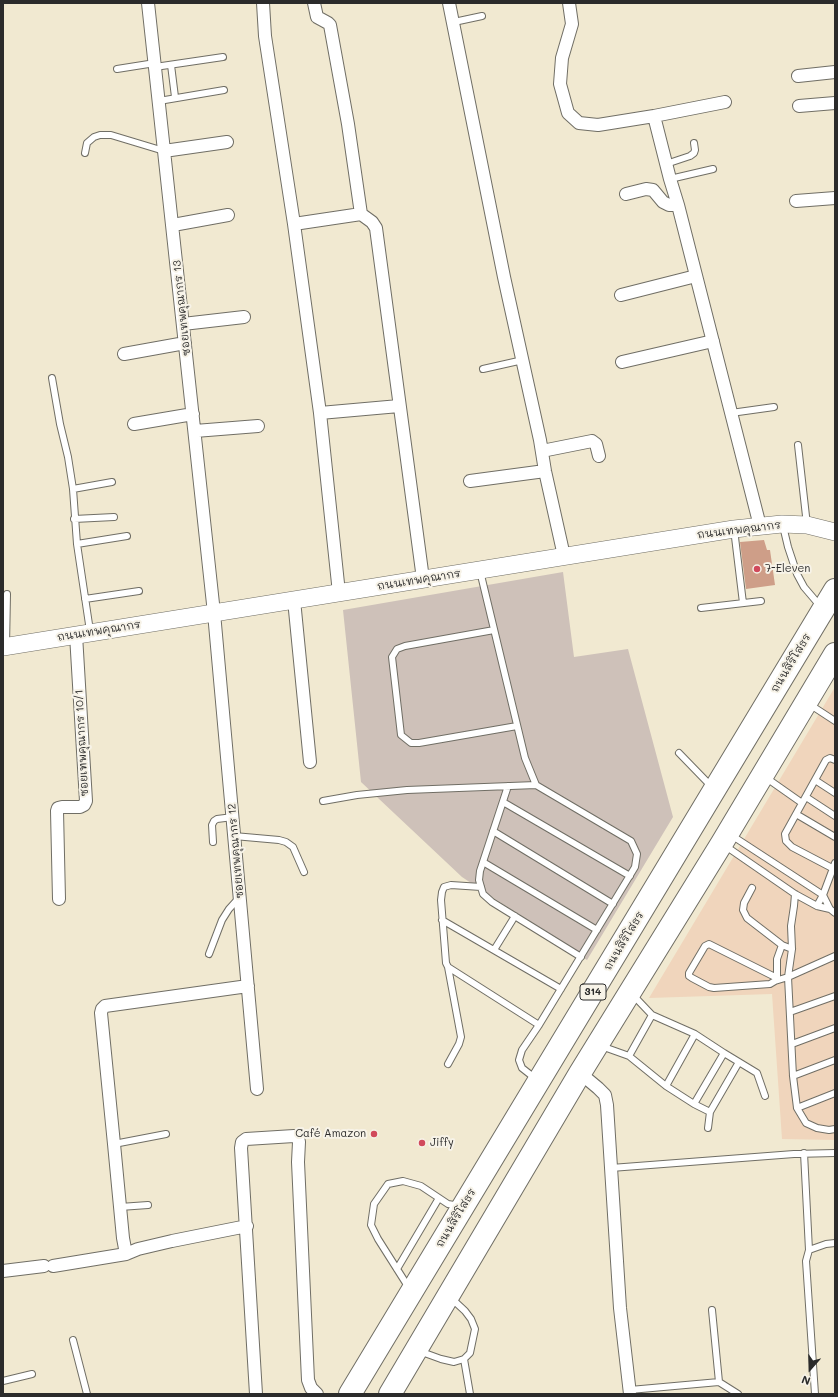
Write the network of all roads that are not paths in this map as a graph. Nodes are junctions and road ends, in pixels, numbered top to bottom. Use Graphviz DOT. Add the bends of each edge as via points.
graph roads {
  1 [pos="148,3"];
  2 [pos="263,3"];
  3 [pos="314,3"];
  4 [pos="449,3"];
  5 [pos="569,3"];
  6 [pos="482,16"];
  7 [pos="454,22"];
  8 [pos="223,57"];
  9 [pos="155,65"];
  10 [pos="171,65"];
  11 [pos="117,69"];
  12 [pos="835,72"];
  13 [pos="798,76"];
  14 [pos="224,90"];
  15 [pos="175,97"];
  16 [pos="159,101"];
  17 [pos="726,102"];
  18 [pos="835,103"];
  19 [pos="799,106"];
  20 [pos="654,116"];
  21 [pos="227,142"];
  22 [pos="694,143"];
  23 [pos="164,151"];
  24 [pos="85,153"];
  25 [pos="666,164"];
  26 [pos="713,169"];
  27 [pos="670,179"];
  28 [pos="626,194"];
  29 [pos="835,198"];
  30 [pos="796,201"];
  31 [pos="678,205"];
  32 [pos="361,214"];
  33 [pos="228,215"];
  34 [pos="294,224"];
  35 [pos="173,225"];
  36 [pos="696,276"];
  37 [pos="620,295"];
  38 [pos="244,317"];
  39 [pos="183,324"];
  40 [pos="713,341"];
  41 [pos="185,343"];
  42 [pos="124,354"];
  43 [pos="523,360"];
  44 [pos="622,362"];
  45 [pos="483,369"];
  46 [pos="52,378"];
  47 [pos="399,406"];
  48 [pos="774,407"];
  49 [pos="320,413"];
  50 [pos="731,413"];
  51 [pos="193,414"];
  52 [pos="134,424"];
  53 [pos="258,426"];
  54 [pos="195,431"];
  55 [pos="798,445"];
  56 [pos="542,451"];
  57 [pos="599,456"];
  58 [pos="545,470"];
  59 [pos="470,481"];
  60 [pos="112,482"];
  61 [pos="73,489"];
  62 [pos="114,517"];
  63 [pos="74,519"];
  64 [pos="782,524"];
  65 [pos="807,525"];
  66 [pos="760,526"];
  67 [pos="734,529"];
  68 [pos="835,532"];
  69 [pos="127,536"];
  70 [pos="77,544"];
  71 [pos="564,556"];
  72 [pos="479,570"];
  73 [pos="422,580"];
  74 [pos="835,590"];
  75 [pos="139,591"];
  76 [pos="339,592"];
  77 [pos="6,594"];
  78 [pos="85,599"];
  79 [pos="294,600"];
  80 [pos="761,601"];
  81 [pos="743,603"];
  82 [pos="700,608"];
  83 [pos="824,609"];
  84 [pos="214,613"];
  85 [pos="494,630"];
  86 [pos="83,634"];
  87 [pos="5,646"];
  88 [pos="835,654"];
  89 [pos="806,702"];
  90 [pos="835,721"];
  91 [pos="517,726"];
  92 [pos="679,753"];
  93 [pos="835,760"];
  94 [pos="310,762"];
  95 [pos="762,775"];
  96 [pos="815,780"];
  97 [pos="536,785"];
  98 [pos="508,786"];
  99 [pos="715,790"];
  100 [pos="835,793"];
  101 [pos="804,800"];
  102 [pos="323,801"];
  103 [pos="502,802"];
  104 [pos="796,814"];
  105 [pos="232,816"];
  106 [pos="835,816"];
  107 [pos="493,831"];
  108 [pos="234,836"];
  109 [pos="725,838"];
  110 [pos="835,838"];
  111 [pos="213,842"];
  112 [pos="483,862"];
  113 [pos="834,865"];
  114 [pos="304,872"];
  115 [pos="630,876"];
  116 [pos="481,887"];
  117 [pos="752,888"];
  118 [pos="795,894"];
  119 [pos="823,895"];
  120 [pos="240,897"];
  121 [pos="59,899"];
  122 [pos="613,904"];
  123 [pos="817,906"];
  124 [pos="833,911"];
  125 [pos="515,916"];
  126 [pos="442,920"];
  127 [pos="597,930"];
  128 [pos="782,945"];
  129 [pos="792,949"];
  130 [pos="494,950"];
  131 [pos="209,954"];
  132 [pos="835,956"];
  133 [pos="581,957"];
  134 [pos="448,967"];
  135 [pos="788,978"];
  136 [pos="776,979"];
  137 [pos="248,986"];
  138 [pos="561,989"];
  139 [pos="631,992"];
  140 [pos="835,996"];
  141 [pos="790,1012"];
  142 [pos="652,1015"];
  143 [pos="539,1025"];
  144 [pos="835,1028"];
  145 [pos="695,1034"];
  146 [pos="792,1044"];
  147 [pos="598,1045"];
  148 [pos="724,1053"];
  149 [pos="629,1056"];
  150 [pos="835,1060"];
  151 [pos="739,1062"];
  152 [pos="448,1064"];
  153 [pos="580,1073"];
  154 [pos="793,1076"];
  155 [pos="539,1082"];
  156 [pos="666,1086"];
  157 [pos="257,1089"];
  158 [pos="835,1093"];
  159 [pos="765,1096"];
  160 [pos="694,1104"];
  161 [pos="797,1108"];
  162 [pos="710,1112"];
  163 [pos="708,1128"];
  164 [pos="835,1129"];
  165 [pos="166,1134"];
  166 [pos="114,1144"];
  167 [pos="804,1153"];
  168 [pos="835,1153"];
  169 [pos="611,1168"];
  170 [pos="439,1198"];
  171 [pos="148,1205"];
  172 [pos="464,1206"];
  173 [pos="120,1208"];
  174 [pos="246,1226"];
  175 [pos="835,1243"];
  176 [pos="809,1250"];
  177 [pos="126,1254"];
  178 [pos="397,1269"];
  179 [pos="3,1271"];
  180 [pos="412,1293"];
  181 [pos="448,1295"];
  182 [pos="712,1310"];
  183 [pos="73,1340"];
  184 [pos="416,1350"];
  185 [pos="464,1359"];
  186 [pos="32,1374"];
  187 [pos="3,1381"];
  188 [pos="719,1382"];
  189 [pos="630,1392"];
  190 [pos="816,1393"];
  191 [pos="86,1394"];
  192 [pos="256,1394"];
  193 [pos="316,1394"];
  194 [pos="350,1394"];
  195 [pos="390,1394"];
  196 [pos="470,1394"];
  197 [pos="738,1394"];
  1 -- 9 [label="street, ซอยเทพคุณากร 13"];
  2 -- 34 [label="street" via="265,36"];
  3 -- 32 [label="street" via="317,17 330,25"];
  4 -- 7 [label="street"];
  5 -- 20 [label="street" via="572,24 562,58 560,84 568,113 579,123 598,125"];
  6 -- 7 [label="lane"];
  7 -- 43 [label="street" via="504,277"];
  8 -- 10 [label="lane"];
  9 -- 10 [label="lane"];
  9 -- 11 [label="lane"];
  9 -- 16 [label="street, ซอยเทพคุณากร 13"];
  10 -- 15 [label="lane"];
  12 -- 13 [label="street"];
  14 -- 15 [label="lane"];
  15 -- 16 [label="lane"];
  16 -- 23 [label="street, ซอยเทพคุณากร 13"];
  17 -- 20 [label="street"];
  18 -- 19 [label="street"];
  20 -- 25 [label="street"];
  21 -- 23 [label="street"];
  22 -- 25 [label="lane" via="694,153"];
  23 -- 24 [label="lane" via="105,135 94,137 87,143"];
  23 -- 35 [label="street, ซอยเทพคุณากร 13"];
  25 -- 27 [label="street"];
  26 -- 27 [label="lane"];
  27 -- 31 [label="street"];
  28 -- 31 [label="street" via="652,190 663,202"];
  29 -- 30 [label="street"];
  31 -- 36 [label="street"];
  32 -- 34 [label="street"];
  32 -- 47 [label="street" via="376,228"];
  33 -- 35 [label="street"];
  34 -- 49 [label="street"];
  35 -- 39 [label="street, ซอยเทพคุณากร 13"];
  36 -- 37 [label="street"];
  36 -- 40 [label="street"];
  38 -- 39 [label="street"];
  39 -- 41 [label="street, ซอยเทพคุณากร 13"];
  40 -- 44 [label="street"];
  40 -- 50 [label="street"];
  41 -- 42 [label="street"];
  41 -- 51 [label="street, ซอยเทพคุณากร 13"];
  43 -- 45 [label="lane"];
  43 -- 56 [label="street"];
  46 -- 61 [label="lane"];
  47 -- 49 [label="street"];
  47 -- 73 [label="street"];
  48 -- 50 [label="lane"];
  49 -- 76 [label="street"];
  50 -- 66 [label="street"];
  51 -- 52 [label="street"];
  51 -- 54 [label="street, ซอยเทพคุณากร 13"];
  53 -- 54 [label="street"];
  54 -- 84 [label="street, ซอยเทพคุณากร 13"];
  55 -- 65 [label="lane"];
  56 -- 57 [label="street" via="592,441 596,444"];
  56 -- 58 [label="street"];
  58 -- 59 [label="street"];
  58 -- 71 [label="street"];
  60 -- 61 [label="lane"];
  61 -- 63 [label="lane"];
  62 -- 63 [label="lane"];
  63 -- 70 [label="lane"];
  64 -- 65 [label="main road, ถนนเทพคุณากร"];
  64 -- 66 [label="main road, ถนนเทพคุณากร"];
  64 -- 83 [label="lane" via="797,574 804,587"];
  65 -- 68 [label="main road, ถนนเทพคุณากร"];
  66 -- 67 [label="main road, ถนนเทพคุณากร"];
  67 -- 71 [label="main road, ถนนเทพคุณากร"];
  67 -- 81 [label="lane"];
  69 -- 70 [label="lane"];
  70 -- 78 [label="lane"];
  71 -- 72 [label="main road, ถนนเทพคุณากร"];
  72 -- 73 [label="main road, ถนนเทพคุณากร"];
  72 -- 85 [label="lane"];
  73 -- 76 [label="main road, ถนนเทพคุณากร"];
  74 -- 83 [label="highway, ถนนสิริโสธร / 314"];
  75 -- 78 [label="lane"];
  76 -- 79 [label="main road, ถนนเทพคุณากร"];
  77 -- 87 [label="lane"];
  78 -- 86 [label="lane"];
  79 -- 84 [label="main road, ถนนเทพคุณากร"];
  79 -- 94 [label="street"];
  80 -- 81 [label="lane"];
  81 -- 82 [label="lane"];
  83 -- 99 [label="highway, ถนนสิริโสธร / 314"];
  84 -- 86 [label="main road, ถนนเทพคุณากร"];
  84 -- 105 [label="street, ซอยเทพคุณากร 12"];
  85 -- 91 [label="lane"];
  85 -- 91 [label="lane" via="397,649 392,657 401,735 410,743 419,743"];
  86 -- 87 [label="main road, ถนนเทพคุณากร"];
  86 -- 121 [label="street, ซอยเทพคุณากร 10/1" via="86,801 80,807 62,807 56,811"];
  88 -- 89 [label="highway"];
  89 -- 90 [label="lane"];
  89 -- 95 [label="highway"];
  91 -- 97 [label="lane" via="525,758"];
  92 -- 99 [label="lane"];
  93 -- 96 [label="lane" via="826,760"];
  95 -- 101 [label="lane"];
  95 -- 109 [label="highway"];
  96 -- 100 [label="lane"];
  96 -- 101 [label="lane"];
  97 -- 98 [label="lane"];
  97 -- 115 [label="lane" via="631,842 636,854 635,867"];
  98 -- 102 [label="lane" via="407,790"];
  98 -- 103 [label="lane"];
  99 -- 155 [label="highway, ถนนสิริโสธร / 314"];
  101 -- 104 [label="lane"];
  101 -- 106 [label="lane"];
  103 -- 107 [label="lane"];
  103 -- 115 [label="lane"];
  104 -- 110 [label="lane"];
  104 -- 113 [label="lane" via="785,834 786,841 792,847"];
  105 -- 108 [label="street, ซอยเทพคุณากร 12"];
  105 -- 111 [label="lane" via="214,821"];
  107 -- 112 [label="lane"];
  107 -- 122 [label="lane"];
  108 -- 114 [label="lane" via="286,842 293,848"];
  108 -- 120 [label="street, ซอยเทพคุณากร 12"];
  109 -- 118 [label="lane"];
  109 -- 119 [label="lane"];
  109 -- 139 [label="highway"];
  112 -- 116 [label="lane" via="479,880"];
  112 -- 127 [label="lane"];
  113 -- 119 [label="lane"];
  115 -- 122 [label="lane"];
  116 -- 125 [label="lane" via="483,894"];
  116 -- 126 [label="lane" via="444,887 441,900"];
  117 -- 128 [label="lane" via="744,903 743,910 747,918"];
  118 -- 123 [label="lane"];
  118 -- 129 [label="lane" via="791,926"];
  119 -- 123 [label="lane"];
  119 -- 124 [label="lane"];
  120 -- 131 [label="lane" via="222,920"];
  120 -- 137 [label="street, ซอยเทพคุณากร 12"];
  122 -- 127 [label="lane"];
  123 -- 124 [label="lane"];
  125 -- 130 [label="lane"];
  125 -- 133 [label="lane"];
  126 -- 130 [label="lane"];
  126 -- 134 [label="lane" via="444,955"];
  127 -- 133 [label="lane"];
  128 -- 129 [label="lane"];
  128 -- 136 [label="lane" via="777,959"];
  129 -- 135 [label="lane"];
  130 -- 138 [label="lane"];
  132 -- 135 [label="lane"];
  133 -- 138 [label="lane"];
  134 -- 143 [label="lane"];
  134 -- 152 [label="lane" via="461,1030 459,1044"];
  135 -- 136 [label="lane"];
  135 -- 141 [label="lane"];
  136 -- 136 [label="lane" via="709,944 705,946 689,973 692,978 714,988 770,984"];
  137 -- 157 [label="street, ซอยเทพคุณากร 12"];
  137 -- 166 [label="street" via="106,1006 102,1009"];
  138 -- 143 [label="lane"];
  139 -- 142 [label="lane"];
  139 -- 147 [label="highway"];
  140 -- 141 [label="lane"];
  141 -- 146 [label="lane"];
  142 -- 145 [label="lane"];
  142 -- 149 [label="lane"];
  143 -- 155 [label="lane" via="522,1050 520,1060 522,1068"];
  144 -- 146 [label="lane"];
  145 -- 148 [label="lane"];
  145 -- 156 [label="lane"];
  146 -- 154 [label="lane"];
  147 -- 149 [label="lane"];
  147 -- 153 [label="highway"];
  148 -- 151 [label="lane"];
  148 -- 160 [label="lane"];
  149 -- 156 [label="lane"];
  150 -- 154 [label="lane"];
  151 -- 159 [label="lane" via="757,1073"];
  151 -- 162 [label="lane"];
  153 -- 169 [label="street" via="605,1095"];
  153 -- 181 [label="highway"];
  154 -- 161 [label="lane"];
  155 -- 172 [label="highway, ถนนสิริโสธร / 314"];
  156 -- 160 [label="lane"];
  158 -- 161 [label="lane"];
  160 -- 162 [label="lane"];
  161 -- 164 [label="lane" via="806,1123 817,1128"];
  162 -- 163 [label="lane"];
  165 -- 166 [label="lane"];
  166 -- 173 [label="street"];
  167 -- 168 [label="lane"];
  167 -- 169 [label="lane"];
  167 -- 176 [label="lane"];
  169 -- 189 [label="street" via="620,1308"];
  170 -- 172 [label="lane" via="448,1204"];
  170 -- 178 [label="lane"];
  170 -- 178 [label="lane" via="421,1186 403,1181 388,1184 374,1204 371,1225"];
  171 -- 173 [label="lane"];
  172 -- 180 [label="highway, ถนนสิริโสธร / 314"];
  173 -- 177 [label="street"];
  174 -- 177 [label="street" via="172,1241"];
  174 -- 192 [label="street"];
  174 -- 193 [label="street" via="242,1142 246,1139 294,1136 298,1138 308,1380"];
  175 -- 176 [label="lane"];
  176 -- 190 [label="lane" via="806,1275"];
  177 -- 179 [label="street"];
  178 -- 180 [label="lane"];
  180 -- 194 [label="highway, ถนนสิริโสธร / 314"];
  181 -- 184 [label="highway"];
  181 -- 185 [label="lane" via="465,1311 475,1329 470,1353"];
  182 -- 188 [label="lane"];
  183 -- 191 [label="lane"];
  184 -- 185 [label="lane" via="454,1362"];
  184 -- 195 [label="highway"];
  185 -- 196 [label="lane"];
  186 -- 187 [label="lane"];
  188 -- 189 [label="lane"];
  188 -- 197 [label="lane"];
}
